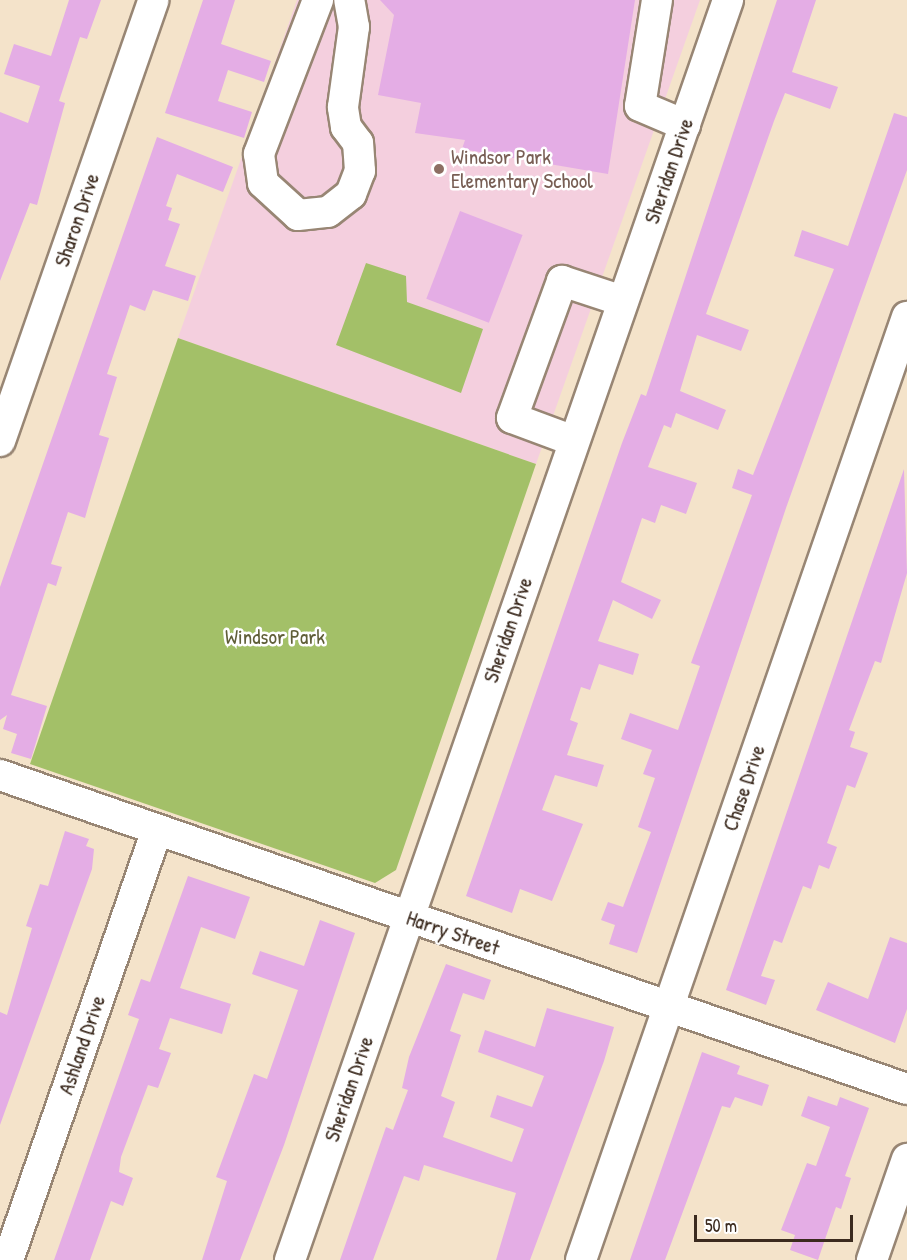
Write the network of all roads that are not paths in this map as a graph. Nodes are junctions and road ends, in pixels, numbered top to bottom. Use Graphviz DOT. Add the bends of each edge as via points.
graph roads {
  1 [pos="154,0"];
  2 [pos="318,0"];
  3 [pos="349,0"];
  4 [pos="657,0"];
  5 [pos="728,0"];
  6 [pos="685,125"];
  7 [pos="623,301"];
  8 [pos="907,317"];
  9 [pos="0,441"];
  10 [pos="574,441"];
  11 [pos="0,775"];
  12 [pos="157,830"];
  13 [pos="408,917"];
  14 [pos="669,1007"];
  15 [pos="907,1089"];
  16 [pos="907,1159"];
  17 [pos="8,1260"];
  18 [pos="290,1260"];
  19 [pos="581,1260"];
  20 [pos="872,1260"];
  1 -- 9 [label="street, Sharon Drive"];
  2 -- 3 [label="street" via="259,154 263,183 298,215 328,212 351,194 360,171 358,143 346,127 342,107 354,27"];
  4 -- 6 [label="street" via="640,106"];
  5 -- 6 [label="street, Sheridan Drive"];
  6 -- 7 [label="street, Sheridan Drive"];
  7 -- 10 [label="street, Sheridan Drive"];
  7 -- 10 [label="street" via="562,281 512,418"];
  8 -- 14 [label="street, Chase Drive"];
  10 -- 13 [label="street, Sheridan Drive"];
  11 -- 12 [label="street, Harry Street"];
  12 -- 13 [label="street, Harry Street"];
  12 -- 17 [label="street, Ashland Drive"];
  13 -- 14 [label="street, Harry Street"];
  13 -- 18 [label="street, Sheridan Drive"];
  14 -- 15 [label="street, Harry Street"];
  14 -- 19 [label="street, Chase Drive"];
  16 -- 20 [label="street"];
}
